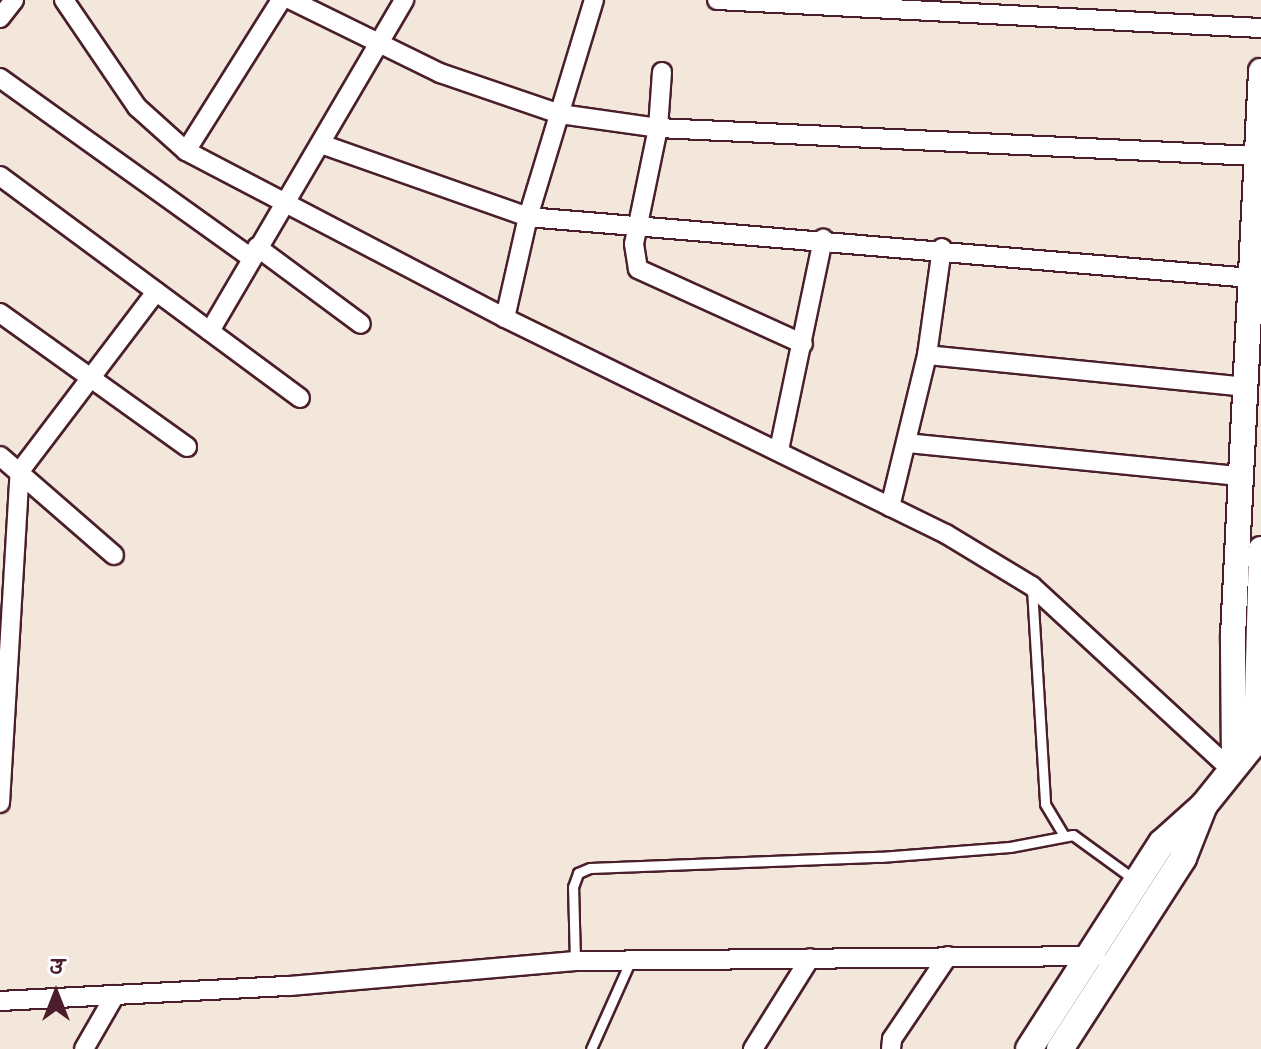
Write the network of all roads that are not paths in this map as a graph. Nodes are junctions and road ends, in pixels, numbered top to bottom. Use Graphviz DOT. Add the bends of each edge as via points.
graph roads {
  1 [pos="14,0"];
  2 [pos="64,0"];
  3 [pos="281,0"];
  4 [pos="291,0"];
  5 [pos="404,0"];
  6 [pos="594,0"];
  7 [pos="717,0"];
  8 [pos="0,18"];
  9 [pos="1261,28"];
  10 [pos="377,45"];
  11 [pos="1261,71"];
  12 [pos="662,72"];
  13 [pos="0,78"];
  14 [pos="560,114"];
  15 [pos="658,128"];
  16 [pos="321,144"];
  17 [pos="186,151"];
  18 [pos="1257,156"];
  19 [pos="0,176"];
  20 [pos="284,206"];
  21 [pos="528,217"];
  22 [pos="637,227"];
  23 [pos="823,239"];
  24 [pos="942,248"];
  25 [pos="254,252"];
  26 [pos="1251,278"];
  27 [pos="156,292"];
  28 [pos="0,313"];
  29 [pos="505,318"];
  30 [pos="361,324"];
  31 [pos="210,331"];
  32 [pos="803,344"];
  33 [pos="927,355"];
  34 [pos="95,379"];
  35 [pos="1245,387"];
  36 [pos="300,398"];
  37 [pos="907,443"];
  38 [pos="187,447"];
  39 [pos="779,450"];
  40 [pos="0,456"];
  41 [pos="20,471"];
  42 [pos="1240,476"];
  43 [pos="890,507"];
  44 [pos="1261,549"];
  45 [pos="114,555"];
  46 [pos="1032,586"];
  47 [pos="1258,737"];
  48 [pos="1231,765"];
  49 [pos="2,766"];
  50 [pos="0,803"];
  51 [pos="1204,805"];
  52 [pos="1064,836"];
  53 [pos="1137,882"];
  54 [pos="1090,955"];
  55 [pos="948,956"];
  56 [pos="810,958"];
  57 [pos="1117,960"];
  58 [pos="575,961"];
  59 [pos="630,962"];
  60 [pos="115,995"];
  61 [pos="0,1001"];
  62 [pos="84,1049"];
  63 [pos="591,1049"];
  64 [pos="753,1049"];
  65 [pos="891,1049"];
  66 [pos="1029,1049"];
  67 [pos="1060,1049"];
  1 -- 8 [label="street"];
  2 -- 17 [label="street" via="137,107"];
  3 -- 17 [label="street"];
  4 -- 10 [label="street"];
  5 -- 10 [label="street"];
  6 -- 14 [label="street"];
  7 -- 9 [label="street"];
  10 -- 14 [label="street"];
  10 -- 16 [label="street"];
  11 -- 18 [label="street"];
  12 -- 15 [label="street"];
  13 -- 25 [label="street"];
  14 -- 15 [label="street"];
  14 -- 21 [label="street"];
  15 -- 18 [label="street"];
  15 -- 22 [label="street"];
  16 -- 20 [label="street"];
  16 -- 21 [label="street"];
  17 -- 20 [label="street"];
  18 -- 26 [label="street"];
  19 -- 27 [label="street"];
  20 -- 25 [label="street"];
  20 -- 29 [label="street"];
  21 -- 22 [label="street"];
  21 -- 29 [label="street"];
  22 -- 23 [label="street"];
  22 -- 32 [label="street" via="633,260 644,275"];
  23 -- 24 [label="street"];
  23 -- 32 [label="street"];
  24 -- 26 [label="street"];
  24 -- 33 [label="street"];
  25 -- 30 [label="street"];
  25 -- 31 [label="street"];
  26 -- 35 [label="street"];
  27 -- 31 [label="street"];
  27 -- 34 [label="street"];
  28 -- 34 [label="street"];
  29 -- 39 [label="street"];
  31 -- 36 [label="street"];
  32 -- 39 [label="street"];
  33 -- 35 [label="street"];
  33 -- 37 [label="street"];
  34 -- 38 [label="street"];
  34 -- 41 [label="street"];
  35 -- 42 [label="street"];
  37 -- 42 [label="street"];
  37 -- 43 [label="street"];
  39 -- 43 [label="street"];
  40 -- 41 [label="street"];
  41 -- 45 [label="street"];
  41 -- 49 [label="street"];
  42 -- 48 [label="street"];
  43 -- 46 [label="street"];
  44 -- 47 [label="street"];
  46 -- 48 [label="street"];
  46 -- 52 [label="lane" via="1045,804"];
  47 -- 48 [label="main road"];
  48 -- 51 [label="main road"];
  49 -- 50 [label="street"];
  51 -- 53 [label="main road" via="1162,843"];
  51 -- 57 [label="main road" via="1183,858"];
  52 -- 53 [label="lane" via="1083,838"];
  52 -- 58 [label="lane" via="1010,847 880,857 590,868 578,873 573,887"];
  53 -- 54 [label="main road"];
  54 -- 55 [label="street"];
  54 -- 57 [label="street"];
  54 -- 66 [label="main road"];
  55 -- 56 [label="street"];
  55 -- 65 [label="street" via="892,1039"];
  56 -- 59 [label="street"];
  56 -- 64 [label="street"];
  57 -- 67 [label="main road"];
  58 -- 59 [label="street"];
  58 -- 60 [label="street"];
  59 -- 63 [label="lane"];
  60 -- 61 [label="street"];
  60 -- 62 [label="street"];
}
